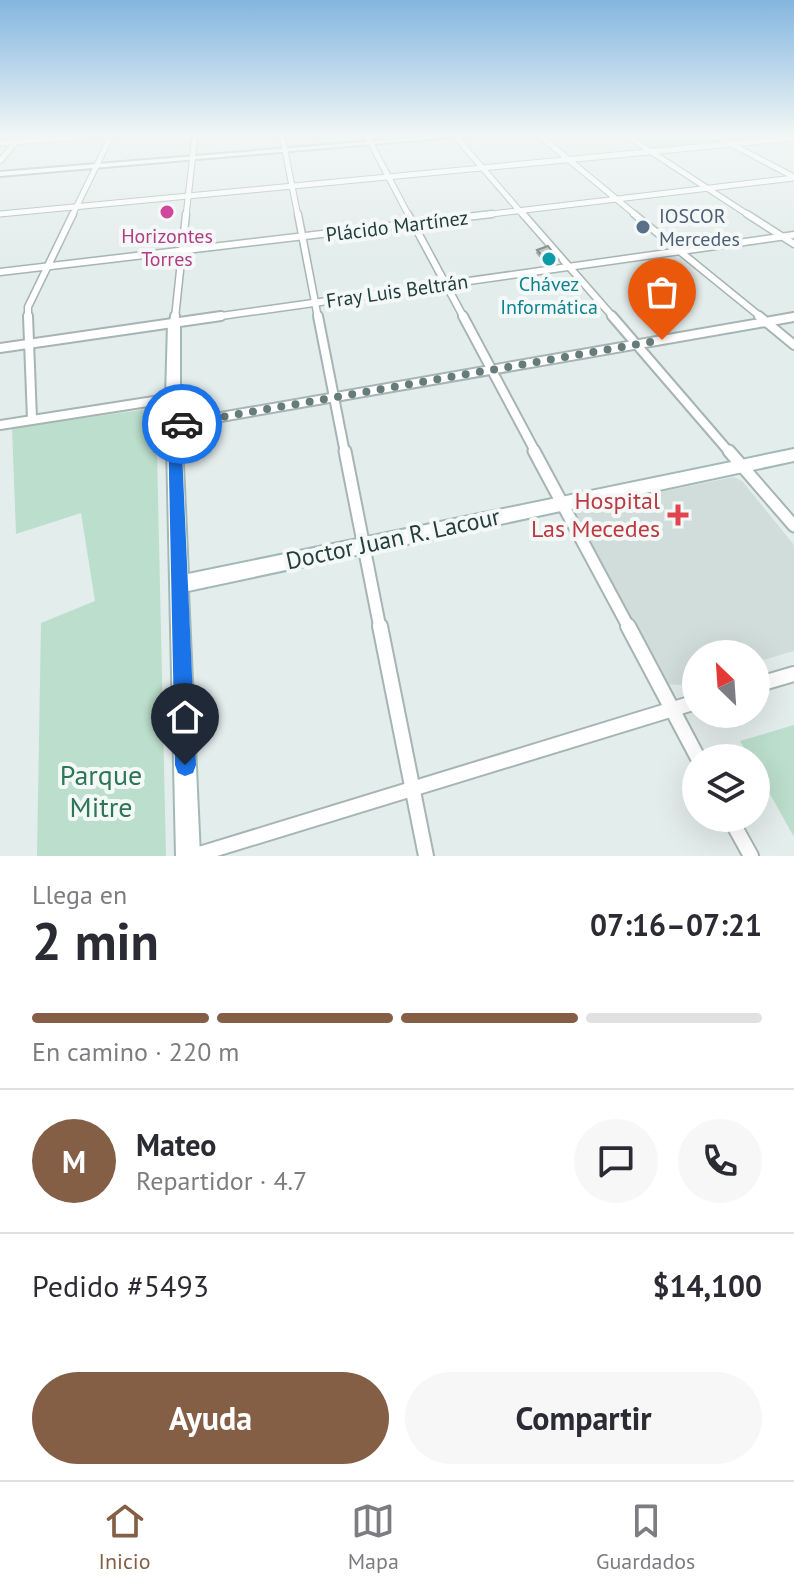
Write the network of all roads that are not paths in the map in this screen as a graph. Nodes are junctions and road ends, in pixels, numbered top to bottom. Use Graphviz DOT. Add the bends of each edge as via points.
graph roads {
  1 [pos="93,176"];
  2 [pos="190,176"];
  3 [pos="290,176"];
  4 [pos="400,176"];
  5 [pos="490,176"];
  6 [pos="588,176"];
  7 [pos="688,176"];
  8 [pos="389,177"];
  9 [pos="794,178"];
  10 [pos="292,186"];
  11 [pos="707,188"];
  12 [pos="188,196"];
  13 [pos="616,199"];
  14 [pos="79,206"];
  15 [pos="520,211"];
  16 [pos="0,214"];
  17 [pos="415,224"];
  18 [pos="794,235"];
  19 [pos="303,237"];
  20 [pos="782,237"];
  21 [pos="794,244"];
  22 [pos="180,251"];
  23 [pos="680,251"];
  24 [pos="48,266"];
  25 [pos="569,267"];
  26 [pos="0,272"];
  27 [pos="447,284"];
  28 [pos="316,303"];
  29 [pos="794,317"];
  30 [pos="766,322"];
  31 [pos="174,323"];
  32 [pos="30,344"];
  33 [pos="636,345"];
  34 [pos="794,345"];
  35 [pos="0,348"];
  36 [pos="493,370"];
  37 [pos="173,398"];
  38 [pos="334,398"];
  39 [pos="32,419"];
  40 [pos="0,425"];
  41 [pos="175,425"];
  42 [pos="794,455"];
  43 [pos="742,466"];
  44 [pos="562,503"];
  45 [pos="794,526"];
  46 [pos="364,545"];
  47 [pos="180,584"];
  48 [pos="794,674"];
  49 [pos="770,681"];
  50 [pos="682,706"];
  51 [pos="671,710"];
  52 [pos="690,744"];
  53 [pos="412,788"];
  54 [pos="738,832"];
  55 [pos="191,856"];
  56 [pos="426,856"];
  57 [pos="751,856"];
  1 -- 14 [label="street"];
  2 -- 12 [label="street"];
  3 -- 10 [label="street"];
  4 -- 8 [label="street"];
  5 -- 15 [label="street"];
  6 -- 13 [label="street"];
  7 -- 11 [label="street"];
  8 -- 10 [label="street"];
  8 -- 17 [label="street"];
  9 -- 11 [label="street, Plácido Martínez"];
  10 -- 12 [label="street"];
  10 -- 19 [label="street"];
  11 -- 13 [label="street, Plácido Martínez"];
  11 -- 20 [label="street"];
  12 -- 14 [label="street"];
  12 -- 22 [label="street"];
  13 -- 15 [label="street, Plácido Martínez"];
  13 -- 23 [label="street"];
  14 -- 16 [label="street"];
  14 -- 24 [label="street"];
  15 -- 17 [label="street, Plácido Martínez"];
  15 -- 25 [label="street"];
  17 -- 19 [label="street, Plácido Martínez"];
  17 -- 27 [label="street"];
  18 -- 20 [label="street, Fray Luis Beltrán"];
  19 -- 22 [label="street, Plácido Martínez"];
  19 -- 28 [label="street"];
  20 -- 21 [label="street"];
  20 -- 23 [label="street, Fray Luis Beltrán"];
  22 -- 24 [label="street, Plácido Martínez"];
  22 -- 31 [label="street"];
  23 -- 25 [label="street, Fray Luis Beltrán"];
  23 -- 30 [label="street"];
  24 -- 26 [label="street, Plácido Martínez"];
  24 -- 32 [label="street" via="28,307"];
  25 -- 27 [label="street, Fray Luis Beltrán"];
  25 -- 33 [label="street"];
  27 -- 28 [label="street, Fray Luis Beltrán"];
  27 -- 36 [label="street"];
  28 -- 31 [label="street, Fray Luis Beltrán"];
  28 -- 38 [label="street"];
  29 -- 30 [label="street"];
  30 -- 33 [label="street"];
  30 -- 34 [label="street"];
  31 -- 32 [label="street, Fray Luis Beltrán"];
  31 -- 37 [label="street"];
  32 -- 35 [label="street, Fray Luis Beltrán"];
  32 -- 39 [label="street"];
  33 -- 36 [label="street"];
  33 -- 43 [label="street"];
  36 -- 38 [label="street"];
  36 -- 44 [label="street"];
  37 -- 39 [label="street"];
  37 -- 41 [label="street"];
  38 -- 41 [label="street"];
  38 -- 46 [label="street"];
  39 -- 40 [label="street"];
  41 -- 47 [label="street"];
  42 -- 43 [label="street, Doctor Juan R. Lacour"];
  43 -- 44 [label="street, Doctor Juan R. Lacour"];
  43 -- 45 [label="street"];
  44 -- 46 [label="street, Doctor Juan R. Lacour"];
  44 -- 51 [label="street"];
  46 -- 47 [label="street, Doctor Juan R. Lacour"];
  46 -- 53 [label="street"];
  47 -- 55 [label="street"];
  48 -- 49 [label="street"];
  50 -- 51 [label="street"];
  51 -- 52 [label="street"];
  51 -- 53 [label="street"];
  53 -- 55 [label="street"];
  53 -- 56 [label="street"];
  54 -- 57 [label="street"];
}
